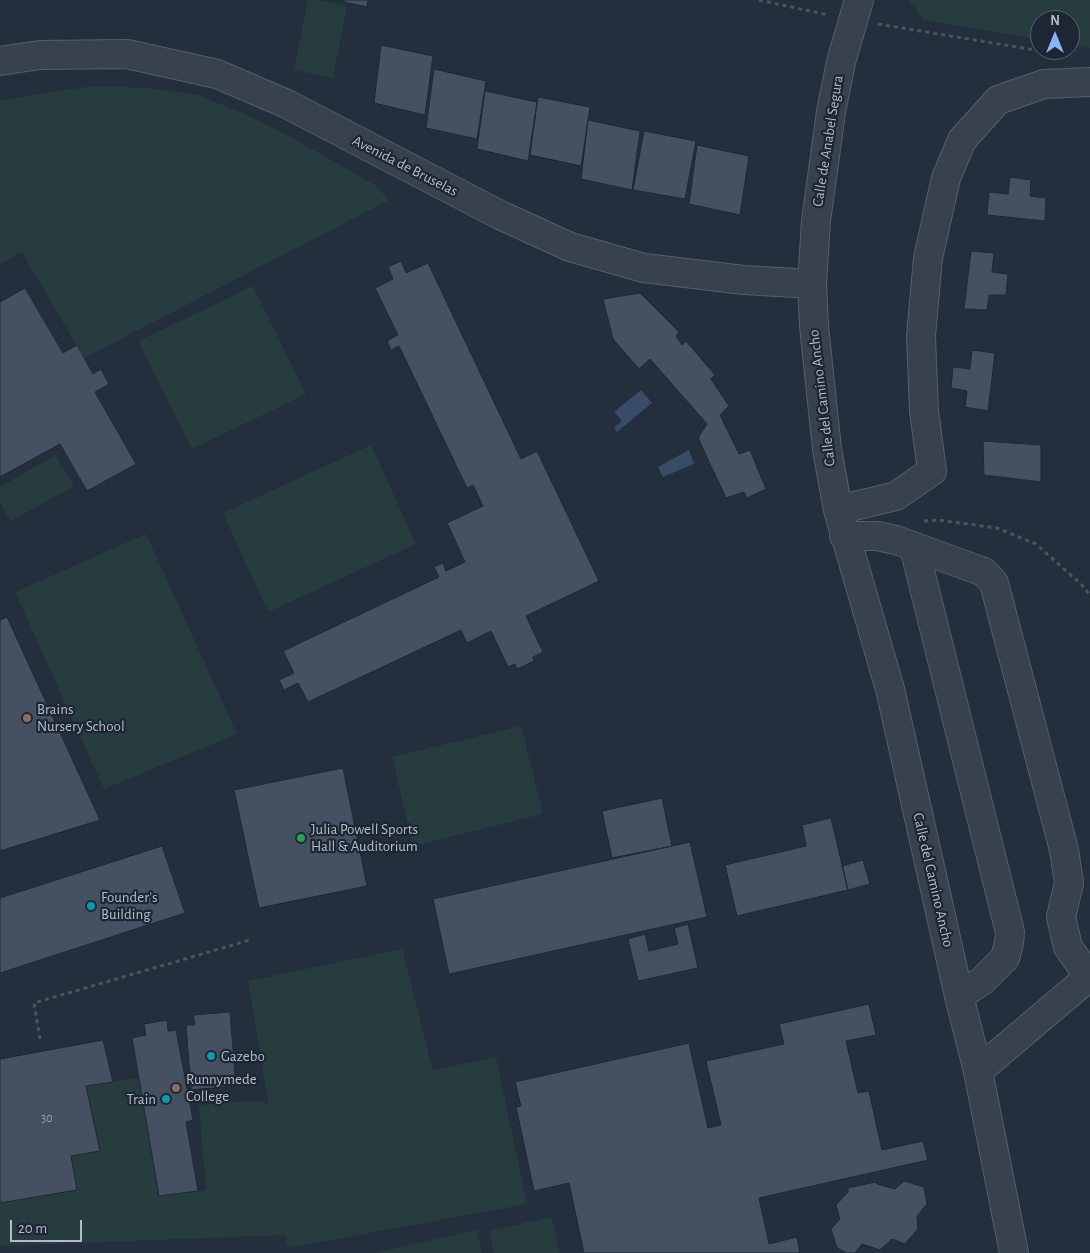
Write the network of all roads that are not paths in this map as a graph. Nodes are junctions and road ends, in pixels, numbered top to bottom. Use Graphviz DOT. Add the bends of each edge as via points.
graph roads {
  1 [pos="855,10"];
  2 [pos="0,61"];
  3 [pos="1090,82"];
  4 [pos="812,284"];
  5 [pos="841,523"];
  6 [pos="917,534"];
  7 [pos="1090,976"];
  8 [pos="959,996"];
  9 [pos="978,1071"];
  10 [pos="1014,1253"];
  1 -- 4 [label="street, Calle de Anabel Segura" via="831,112 816,221"];
  2 -- 4 [label="street, Avenida de Bruselas" via="40,55 127,54 217,74 287,104 500,215 570,246 644,268"];
  3 -- 5 [label="street" via="1044,84 998,100 962,140 946,178 928,258 921,336 924,411 932,471 896,496"];
  4 -- 5 [label="street, Calle del Camino Ancho" via="827,449"];
  5 -- 6 [label="street" via="896,540"];
  5 -- 8 [label="street, Calle del Camino Ancho" via="890,689"];
  6 -- 7 [label="street" via="984,572 994,583 1064,850 1069,883 1061,917 1068,947"];
  6 -- 8 [label="street" via="1010,932 1005,958"];
  7 -- 9 [label="street"];
  8 -- 9 [label="street, Calle del Camino Ancho"];
  9 -- 10 [label="street, Calle del Camino Ancho"];
}
